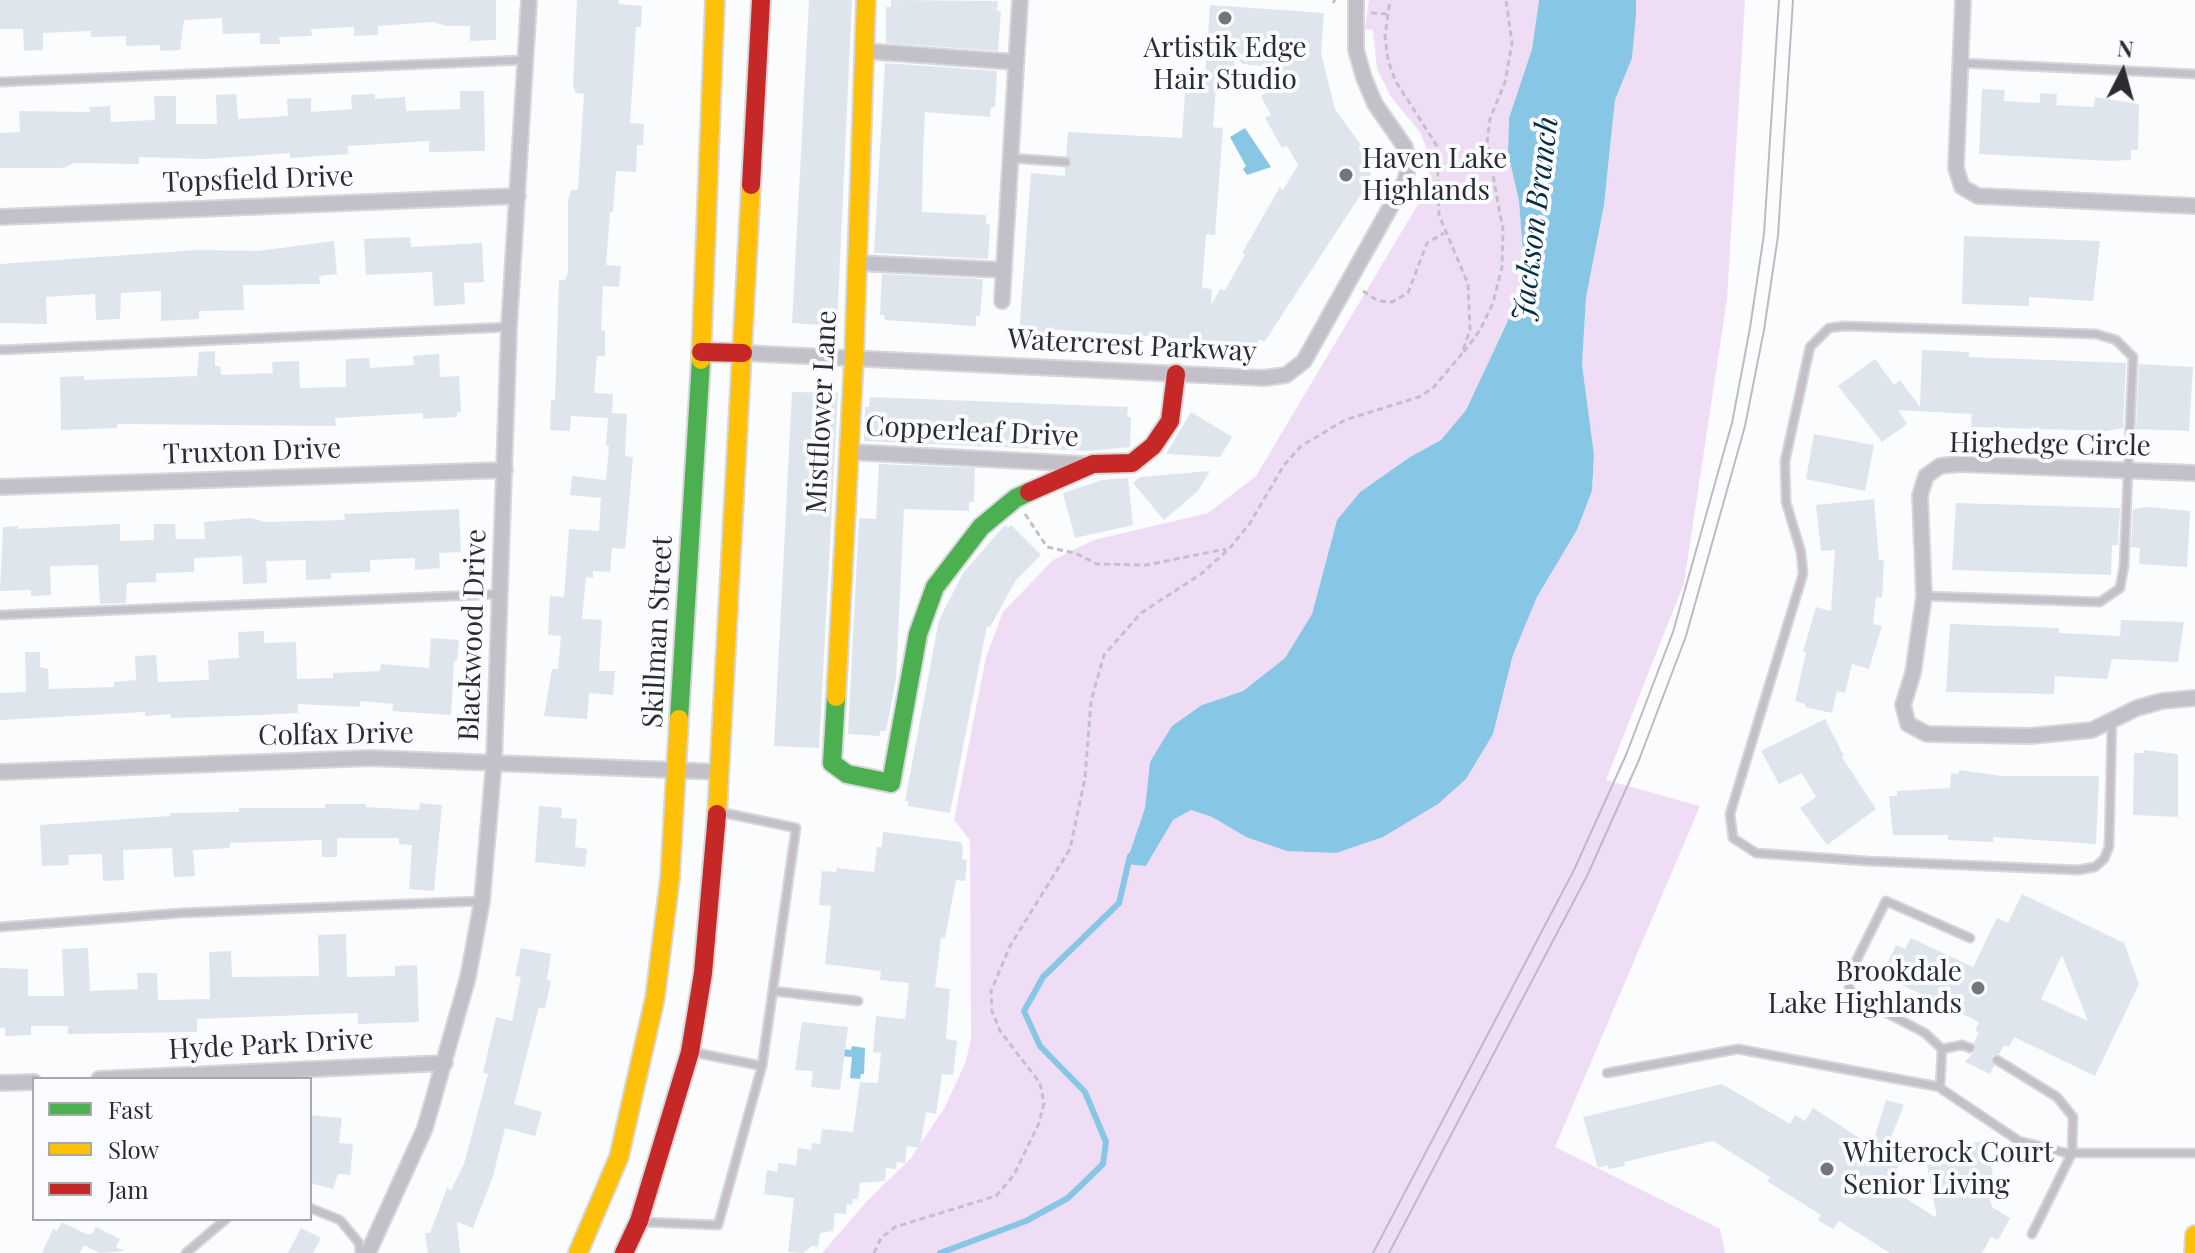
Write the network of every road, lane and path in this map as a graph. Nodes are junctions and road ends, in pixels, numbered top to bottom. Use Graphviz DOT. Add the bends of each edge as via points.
graph roads {
  1 [pos="529,0"];
  2 [pos="715,0"];
  3 [pos="761,0"];
  4 [pos="866,0"];
  5 [pos="1020,0"];
  6 [pos="1356,0"];
  7 [pos="1390,0"];
  8 [pos="1506,0"];
  9 [pos="1963,0"];
  10 [pos="1368,12"];
  11 [pos="1387,14"];
  12 [pos="864,51"];
  13 [pos="524,60"];
  14 [pos="1016,62"];
  15 [pos="1960,63"];
  16 [pos="2195,74"];
  17 [pos="0,82"];
  18 [pos="1010,158"];
  19 [pos="1066,162"];
  20 [pos="518,196"];
  21 [pos="2195,206"];
  22 [pos="0,217"];
  23 [pos="1445,233"];
  24 [pos="856,263"];
  25 [pos="1004,270"];
  26 [pos="1348,282"];
  27 [pos="1002,301"];
  28 [pos="509,327"];
  29 [pos="0,350"];
  30 [pos="701,352"];
  31 [pos="743,353"];
  32 [pos="1461,355"];
  33 [pos="854,358"];
  34 [pos="1176,374"];
  35 [pos="849,452"];
  36 [pos="1093,464"];
  37 [pos="505,470"];
  38 [pos="2128,471"];
  39 [pos="2195,473"];
  40 [pos="0,487"];
  41 [pos="1016,498"];
  42 [pos="1229,549"];
  43 [pos="500,594"];
  44 [pos="1924,596"];
  45 [pos="0,615"];
  46 [pos="2195,698"];
  47 [pos="2112,721"];
  48 [pos="494,761"];
  49 [pos="679,770"];
  50 [pos="0,772"];
  51 [pos="721,772"];
  52 [pos="718,812"];
  53 [pos="482,901"];
  54 [pos="0,927"];
  55 [pos="1970,938"];
  56 [pos="773,991"];
  57 [pos="858,1001"];
  58 [pos="1970,1048"];
  59 [pos="1942,1049"];
  60 [pos="690,1052"];
  61 [pos="1997,1060"];
  62 [pos="445,1063"];
  63 [pos="762,1066"];
  64 [pos="1607,1073"];
  65 [pos="142,1077"];
  66 [pos="32,1082"];
  67 [pos="0,1083"];
  68 [pos="1940,1087"];
  69 [pos="2072,1153"];
  70 [pos="2195,1153"];
  71 [pos="312,1209"];
  72 [pos="224,1221"];
  73 [pos="639,1221"];
  74 [pos="2032,1234"];
  75 [pos="2195,1235"];
  76 [pos="186,1253"];
  77 [pos="360,1253"];
  78 [pos="368,1253"];
  79 [pos="578,1253"];
  80 [pos="624,1253"];
  81 [pos="874,1253"];
  82 [pos="2194,1253"];
  1 -- 13 [label="street, Blackwood Drive"];
  2 -- 30 [label="main road, Skillman Street"];
  3 -- 31 [label="main road"];
  4 -- 12 [label="main road, Mistflower Lane"];
  5 -- 14 [label="street"];
  6 -- 26 [label="street, Watercrest Parkway" via="1356,50 1364,78 1405,147 1409,164 1405,181"];
  7 -- 11 [label="path"];
  8 -- 32 [label="path" via="1512,43 1487,142 1501,207 1502,267 1493,303"];
  9 -- 15 [label="street"];
  10 -- 11 [label="path"];
  11 -- 23 [label="path" via="1388,60 1395,80 1437,146 1439,215"];
  12 -- 14 [label="street"];
  12 -- 24 [label="main road, Mistflower Lane"];
  13 -- 17 [label="lane"];
  13 -- 20 [label="street, Blackwood Drive"];
  14 -- 18 [label="street"];
  15 -- 16 [label="lane"];
  15 -- 21 [label="street" via="1956,168 1962,187 1978,196"];
  18 -- 19 [label="lane"];
  18 -- 25 [label="street"];
  20 -- 22 [label="street, Topsfield Drive"];
  20 -- 28 [label="street, Blackwood Drive"];
  23 -- 26 [label="path" via="1427,243 1414,286 1401,299 1378,301"];
  23 -- 32 [label="path" via="1462,261 1471,305"];
  24 -- 25 [label="street"];
  24 -- 33 [label="main road, Mistflower Lane"];
  25 -- 27 [label="street"];
  26 -- 34 [label="street, Watercrest Parkway" via="1304,361 1286,375"];
  28 -- 29 [label="lane"];
  28 -- 37 [label="street, Blackwood Drive"];
  30 -- 31 [label="main road"];
  30 -- 49 [label="main road, Skillman Street"];
  31 -- 33 [label="street, Watercrest Parkway"];
  31 -- 51 [label="main road"];
  32 -- 42 [label="path" via="1419,397 1345,420 1301,446"];
  33 -- 34 [label="street, Watercrest Parkway"];
  33 -- 35 [label="main road, Mistflower Lane"];
  34 -- 36 [label="main road" via="1170,421 1153,446 1132,463"];
  35 -- 36 [label="street, Copperleaf Drive"];
  35 -- 41 [label="main road, Mistflower Lane" via="832,763 847,774 891,783 918,634 935,587 981,527"];
  36 -- 41 [label="main road"];
  37 -- 40 [label="street, Truxton Drive"];
  37 -- 43 [label="street, Blackwood Drive"];
  38 -- 39 [label="street, Highedge Circle"];
  38 -- 44 [label="lane" via="2123,579 2106,600"];
  38 -- 44 [label="street, Highedge Circle" via="1940,466 1926,476 1920,495"];
  38 -- 47 [label="lane" via="2133,357 2116,340 2096,334 1829,328 1810,347 1785,461 1786,502 1803,574 1730,814 1733,838 1756,853 1897,863 2095,867 2109,847"];
  41 -- 42 [label="path" via="1047,547 1097,564 1168,563"];
  42 -- 81 [label="path" via="1141,613 1116,638 1096,676 1085,778 1070,849 1010,946 991,991 1000,1031 1032,1069 1044,1103 1014,1175 1006,1188 986,1201 895,1227"];
  43 -- 45 [label="lane"];
  43 -- 48 [label="street, Blackwood Drive"];
  44 -- 47 [label="street, Highedge Circle" via="1903,705 1908,724 1927,734 2063,736"];
  46 -- 47 [label="street, Highedge Circle" via="2162,701"];
  48 -- 49 [label="street, Colfax Drive"];
  48 -- 50 [label="street, Colfax Drive" via="311,759"];
  48 -- 53 [label="street, Blackwood Drive"];
  49 -- 51 [label="street, Colfax Drive"];
  49 -- 79 [label="main road, Skillman Street" via="655,998 640,1076 619,1157"];
  51 -- 52 [label="main road"];
  52 -- 56 [label="lane" via="796,828"];
  52 -- 60 [label="main road"];
  53 -- 54 [label="lane" via="181,913"];
  53 -- 62 [label="street, Blackwood Drive"];
  55 -- 59 [label="lane" via="1886,901 1851,971 1849,989 1860,999 1925,1033"];
  56 -- 57 [label="lane"];
  56 -- 63 [label="lane"];
  58 -- 59 [label="lane"];
  59 -- 68 [label="lane"];
  60 -- 63 [label="lane"];
  60 -- 73 [label="main road"];
  61 -- 69 [label="lane" via="2057,1097 2073,1117"];
  62 -- 65 [label="street, Hyde Park Drive"];
  62 -- 78 [label="street, Blackwood Drive" via="425,1128"];
  63 -- 73 [label="lane" via="718,1225"];
  64 -- 68 [label="lane" via="1738,1049"];
  66 -- 67 [label="street"];
  68 -- 69 [label="lane" via="2019,1141"];
  69 -- 70 [label="lane"];
  69 -- 74 [label="lane"];
  71 -- 77 [label="lane" via="340,1220 359,1243"];
  72 -- 76 [label="lane"];
  73 -- 80 [label="main road"];
  75 -- 82 [label="main road"];
}
